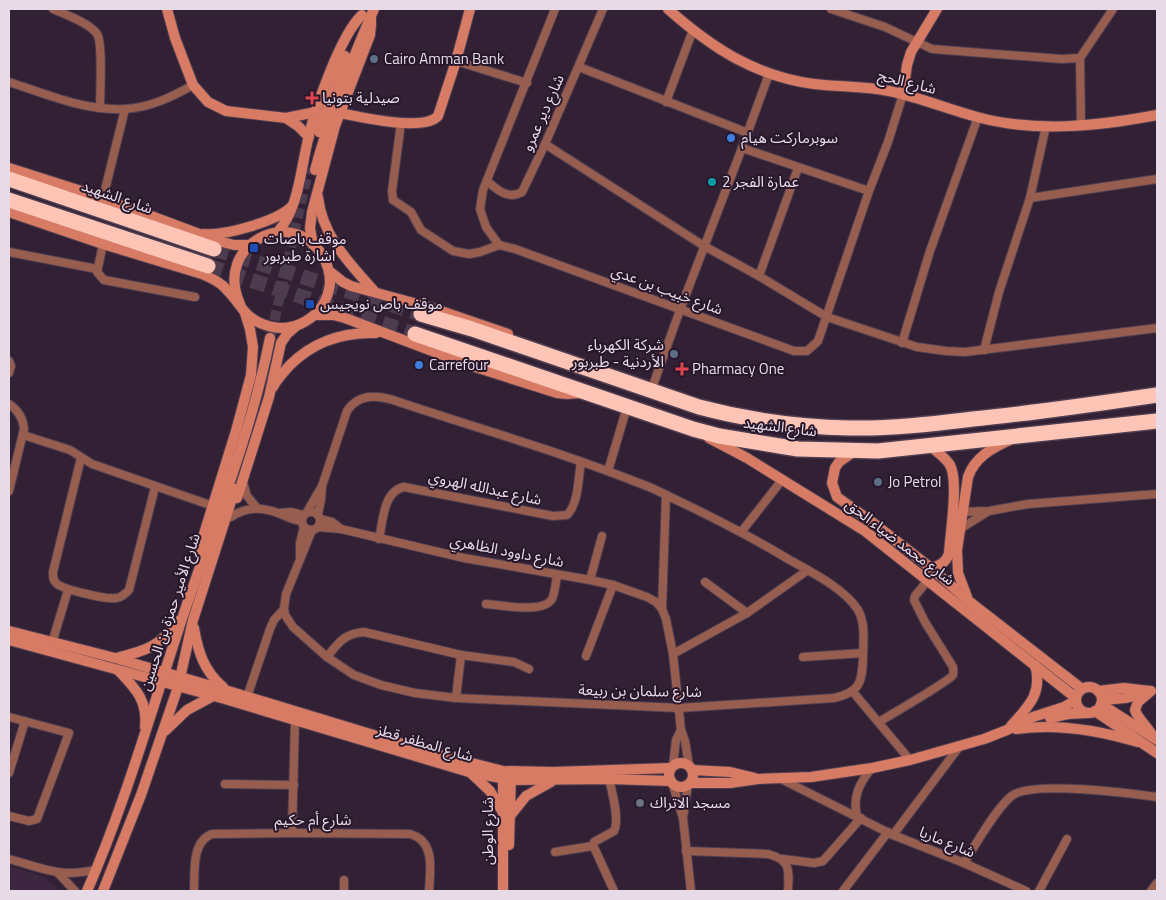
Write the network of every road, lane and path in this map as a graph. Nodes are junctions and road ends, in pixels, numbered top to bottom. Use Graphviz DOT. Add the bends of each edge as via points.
graph roads {
  1 [pos="53,9"];
  2 [pos="167,9"];
  3 [pos="470,9"];
  4 [pos="555,9"];
  5 [pos="603,9"];
  6 [pos="668,9"];
  7 [pos="831,9"];
  8 [pos="937,9"];
  9 [pos="1113,9"];
  10 [pos="368,12"];
  11 [pos="851,12"];
  12 [pos="693,30"];
  13 [pos="916,41"];
  14 [pos="1080,58"];
  15 [pos="456,60"];
  16 [pos="579,67"];
  17 [pos="769,74"];
  18 [pos="9,82"];
  19 [pos="527,83"];
  20 [pos="193,85"];
  21 [pos="903,94"];
  22 [pos="666,102"];
  23 [pos="100,108"];
  24 [pos="125,109"];
  25 [pos="316,112"];
  26 [pos="340,113"];
  27 [pos="1157,115"];
  28 [pos="978,117"];
  29 [pos="286,118"];
  30 [pos="401,123"];
  31 [pos="1080,125"];
  32 [pos="1046,126"];
  33 [pos="748,133"];
  34 [pos="308,137"];
  35 [pos="545,144"];
  36 [pos="742,148"];
  37 [pos="9,168"];
  38 [pos="798,168"];
  39 [pos="312,169"];
  40 [pos="9,179"];
  41 [pos="1157,179"];
  42 [pos="487,181"];
  43 [pos="869,191"];
  44 [pos="317,194"];
  45 [pos="103,198"];
  46 [pos="1030,198"];
  47 [pos="9,200"];
  48 [pos="295,201"];
  49 [pos="314,205"];
  50 [pos="9,212"];
  51 [pos="196,233"];
  52 [pos="277,233"];
  53 [pos="103,244"];
  54 [pos="250,244"];
  55 [pos="314,244"];
  56 [pos="499,245"];
  57 [pos="704,246"];
  58 [pos="214,249"];
  59 [pos="9,252"];
  60 [pos="208,266"];
  61 [pos="98,269"];
  62 [pos="329,271"];
  63 [pos="760,276"];
  64 [pos="376,292"];
  65 [pos="195,297"];
  66 [pos="242,308"];
  67 [pos="680,310"];
  68 [pos="421,314"];
  69 [pos="315,315"];
  70 [pos="826,318"];
  71 [pos="295,327"];
  72 [pos="1157,328"];
  73 [pos="382,333"];
  74 [pos="414,334"];
  75 [pos="273,338"];
  76 [pos="902,343"];
  77 [pos="984,350"];
  78 [pos="9,361"];
  79 [pos="592,372"];
  80 [pos="9,373"];
  81 [pos="651,391"];
  82 [pos="583,392"];
  83 [pos="1157,395"];
  84 [pos="269,397"];
  85 [pos="9,404"];
  86 [pos="627,407"];
  87 [pos="1157,421"];
  88 [pos="693,429"];
  89 [pos="23,435"];
  90 [pos="1019,436"];
  91 [pos="930,446"];
  92 [pos="856,451"];
  93 [pos="81,458"];
  94 [pos="581,462"];
  95 [pos="608,471"];
  96 [pos="782,480"];
  97 [pos="10,481"];
  98 [pos="242,481"];
  99 [pos="155,487"];
  100 [pos="9,491"];
  101 [pos="1157,494"];
  102 [pos="666,495"];
  103 [pos="213,506"];
  104 [pos="257,508"];
  105 [pos="989,511"];
  106 [pos="958,512"];
  107 [pos="231,517"];
  108 [pos="310,521"];
  109 [pos="872,522"];
  110 [pos="960,529"];
  111 [pos="865,531"];
  112 [pos="742,532"];
  113 [pos="602,536"];
  114 [pos="378,539"];
  115 [pos="931,568"];
  116 [pos="808,570"];
  117 [pos="203,571"];
  118 [pos="557,575"];
  119 [pos="590,580"];
  120 [pos="928,580"];
  121 [pos="705,582"];
  122 [pos="613,585"];
  123 [pos="68,590"];
  124 [pos="970,602"];
  125 [pos="486,604"];
  126 [pos="284,609"];
  127 [pos="662,609"];
  128 [pos="747,613"];
  129 [pos="188,618"];
  130 [pos="9,632"];
  131 [pos="9,640"];
  132 [pos="52,643"];
  133 [pos="863,653"];
  134 [pos="672,654"];
  135 [pos="461,655"];
  136 [pos="586,656"];
  137 [pos="327,657"];
  138 [pos="803,657"];
  139 [pos="115,658"];
  140 [pos="1038,661"];
  141 [pos="529,669"];
  142 [pos="117,670"];
  143 [pos="164,678"];
  144 [pos="180,683"];
  145 [pos="225,690"];
  146 [pos="1154,691"];
  147 [pos="853,692"];
  148 [pos="213,696"];
  149 [pos="1078,696"];
  150 [pos="247,697"];
  151 [pos="456,698"];
  152 [pos="1097,704"];
  153 [pos="679,708"];
  154 [pos="9,717"];
  155 [pos="294,720"];
  156 [pos="25,721"];
  157 [pos="879,722"];
  158 [pos="1022,723"];
  159 [pos="681,730"];
  160 [pos="1007,730"];
  161 [pos="162,733"];
  162 [pos="1155,739"];
  163 [pos="143,741"];
  164 [pos="1138,742"];
  165 [pos="959,747"];
  166 [pos="1157,753"];
  167 [pos="910,760"];
  168 [pos="672,768"];
  169 [pos="691,768"];
  170 [pos="872,768"];
  171 [pos="469,772"];
  172 [pos="9,774"];
  173 [pos="507,775"];
  174 [pos="781,778"];
  175 [pos="610,779"];
  176 [pos="758,779"];
  177 [pos="554,780"];
  178 [pos="672,781"];
  179 [pos="225,784"];
  180 [pos="689,784"];
  181 [pos="294,785"];
  182 [pos="1157,797"];
  183 [pos="506,814"];
  184 [pos="9,816"];
  185 [pos="859,817"];
  186 [pos="683,818"];
  187 [pos="292,833"];
  188 [pos="891,834"];
  189 [pos="1067,839"];
  190 [pos="593,846"];
  191 [pos="686,851"];
  192 [pos="555,852"];
  193 [pos="9,859"];
  194 [pos="783,860"];
  195 [pos="964,863"];
  196 [pos="97,869"];
  197 [pos="58,873"];
  198 [pos="344,880"];
  199 [pos="1157,883"];
  200 [pos="75,891"];
  201 [pos="87,891"];
  202 [pos="102,891"];
  203 [pos="194,891"];
  204 [pos="344,891"];
  205 [pos="429,891"];
  206 [pos="503,891"];
  207 [pos="509,891"];
  208 [pos="614,891"];
  209 [pos="691,891"];
  210 [pos="788,891"];
  211 [pos="842,891"];
  212 [pos="1026,891"];
  213 [pos="1039,891"];
  214 [pos="1151,891"];
  1 -- 23 [label="street" via="97,34 100,45"];
  2 -- 20 [label="street"];
  3 -- 15 [label="street"];
  4 -- 19 [label="street"];
  5 -- 16 [label="street, شارع دير عمرو"];
  6 -- 12 [label="street, شارع الحج"];
  7 -- 11 [label="street"];
  8 -- 13 [label="street"];
  9 -- 14 [label="street"];
  10 -- 25 [label="street" via="355,21 347,35"];
  10 -- 26 [label="street" via="372,25 370,35"];
  10 -- 39 [label="street"];
  11 -- 13 [label="street"];
  12 -- 17 [label="street, شارع الحج" via="731,57"];
  12 -- 22 [label="street"];
  13 -- 14 [label="street" via="941,51"];
  13 -- 21 [label="street" via="907,65"];
  14 -- 31 [label="street"];
  15 -- 19 [label="street"];
  15 -- 30 [label="street" via="438,116 429,122"];
  16 -- 22 [label="street"];
  16 -- 35 [label="street, شارع دير عمرو"];
  17 -- 21 [label="street, شارع الحج" via="814,84 858,86"];
  17 -- 33 [label="street"];
  18 -- 23 [label="street"];
  19 -- 42 [label="street"];
  20 -- 24 [label="street" via="157,102"];
  20 -- 29 [label="street" via="208,102 221,109"];
  21 -- 28 [label="street, شارع الحج"];
  21 -- 43 [label="street, شارع خبيب بن عدي"];
  22 -- 33 [label="street"];
  23 -- 24 [label="street"];
  24 -- 45 [label="street"];
  25 -- 29 [label="street"];
  25 -- 34 [label="street"];
  26 -- 30 [label="street"];
  26 -- 44 [label="street"];
  27 -- 31 [label="street, شارع الحج"];
  28 -- 32 [label="street, شارع الحج"];
  28 -- 76 [label="street" via="930,251"];
  29 -- 34 [label="street"];
  30 -- 56 [label="street" via="393,200 411,212 422,230 453,251 469,254"];
  31 -- 32 [label="street, شارع الحج"];
  32 -- 46 [label="street"];
  33 -- 36 [label="street"];
  34 -- 48 [label="street"];
  35 -- 42 [label="street, شارع دير عمرو" via="519,194 508,195"];
  35 -- 57 [label="street"];
  36 -- 38 [label="street"];
  36 -- 57 [label="street"];
  37 -- 45 [label="street"];
  38 -- 43 [label="street"];
  38 -- 63 [label="street"];
  40 -- 58 [label="highway, شارع الشهيد"];
  41 -- 46 [label="street"];
  42 -- 56 [label="street" via="480,209 486,227"];
  43 -- 70 [label="street, شارع خبيب بن عدي"];
  44 -- 49 [label="street"];
  44 -- 64 [label="street" via="330,236"];
  45 -- 51 [label="street"];
  46 -- 77 [label="street"];
  47 -- 60 [label="highway"];
  48 -- 49 [label="street" via="302,208"];
  48 -- 51 [label="street" via="279,216 230,232"];
  48 -- 52 [label="street"];
  49 -- 55 [label="street" via="310,225"];
  50 -- 53 [label="street"];
  51 -- 54 [label="street" via="226,244"];
  52 -- 54 [label="street"];
  52 -- 55 [label="street" via="296,235"];
  53 -- 61 [label="street"];
  53 -- 66 [label="street" via="213,278"];
  54 -- 66 [label="street" via="236,268 234,287"];
  55 -- 62 [label="street"];
  56 -- 67 [label="street, شارع خبيب بن عدي"];
  57 -- 63 [label="street"];
  57 -- 67 [label="street"];
  59 -- 61 [label="street"];
  61 -- 65 [label="street" via="98,274 108,282"];
  62 -- 64 [label="street" via="350,286"];
  62 -- 69 [label="street" via="328,295"];
  63 -- 70 [label="street"];
  64 -- 79 [label="street" via="573,357"];
  66 -- 71 [label="street" via="268,326"];
  66 -- 103 [label="street" via="252,338 252,366"];
  67 -- 70 [label="street, شارع خبيب بن عدي" via="794,352 808,351 813,347"];
  67 -- 81 [label="street"];
  68 -- 79 [label="highway, شارع الشهيد"];
  69 -- 71 [label="street"];
  69 -- 73 [label="street" via="338,316"];
  70 -- 76 [label="street"];
  71 -- 84 [label="street" via="281,343"];
  72 -- 77 [label="street"];
  73 -- 82 [label="street" via="557,393"];
  73 -- 84 [label="street" via="341,336 306,350 275,382"];
  74 -- 82 [label="highway, شارع الشهيد"];
  75 -- 117 [label="street, شارع الأمير حمزة بن الحسين" via="256,424"];
  76 -- 77 [label="street" via="946,351"];
  78 -- 80 [label="street"];
  79 -- 81 [label="highway, شارع الشهيد"];
  81 -- 83 [label="highway, شارع الشهيد" via="723,413 805,426 850,428 937,424"];
  82 -- 86 [label="highway, شارع الشهيد"];
  84 -- 98 [label="street"];
  85 -- 89 [label="street" via="21,418"];
  86 -- 88 [label="highway, شارع الشهيد"];
  86 -- 95 [label="street"];
  87 -- 90 [label="highway, شارع الشهيد"];
  88 -- 92 [label="highway, شارع الشهيد" via="798,449"];
  88 -- 96 [label="street, شارع محمد ضياء الحق"];
  89 -- 93 [label="street" via="70,450"];
  89 -- 97 [label="street"];
  90 -- 91 [label="highway, شارع الشهيد"];
  90 -- 106 [label="street" via="989,450 975,463"];
  91 -- 92 [label="highway, شارع الشهيد"];
  91 -- 106 [label="street" via="946,459 953,472"];
  92 -- 109 [label="street, شارع محمد ضياء الحق" via="834,468 833,490 836,497"];
  93 -- 99 [label="street"];
  93 -- 123 [label="street" via="52,572 57,585"];
  94 -- 95 [label="street"];
  94 -- 108 [label="street" via="393,400 369,396 352,404 347,411"];
  94 -- 114 [label="street, شارع عبدالله الهروي" via="574,503 567,515 553,516 404,487 397,488 390,496"];
  95 -- 102 [label="street"];
  96 -- 111 [label="street, شارع محمد ضياء الحق"];
  96 -- 112 [label="street"];
  97 -- 100 [label="street"];
  98 -- 104 [label="street" via="247,496"];
  98 -- 107 [label="street"];
  99 -- 103 [label="street"];
  99 -- 123 [label="street" via="129,590 115,599"];
  101 -- 105 [label="street" via="1028,504"];
  102 -- 112 [label="street"];
  102 -- 127 [label="street"];
  103 -- 117 [label="street" via="198,554 197,563"];
  104 -- 107 [label="street"];
  104 -- 108 [label="street, شارع داوود الظاهري" via="291,512"];
  105 -- 106 [label="street"];
  105 -- 110 [label="street"];
  106 -- 110 [label="street"];
  106 -- 115 [label="street" via="949,554 942,564"];
  107 -- 117 [label="street" via="216,562"];
  108 -- 114 [label="street, شارع داوود الظاهري"];
  108 -- 126 [label="street" via="300,543 300,558 286,594"];
  109 -- 111 [label="street"];
  109 -- 115 [label="street, شارع محمد ضياء الحق"];
  110 -- 124 [label="street" via="958,574"];
  111 -- 120 [label="street, شارع محمد ضياء الحق"];
  112 -- 116 [label="street"];
  113 -- 119 [label="street"];
  114 -- 118 [label="street, شارع داوود الظاهري"];
  115 -- 124 [label="street, شارع محمد ضياء الحق"];
  116 -- 128 [label="street"];
  116 -- 133 [label="street" via="848,598 857,609 862,621"];
  117 -- 129 [label="street, شارع الأمير حمزة بن الحسين"];
  118 -- 119 [label="street, شارع داوود الظاهري"];
  118 -- 125 [label="street" via="553,597 544,606 528,608"];
  119 -- 122 [label="street, شارع داوود الظاهري"];
  120 -- 140 [label="street, شارع محمد ضياء الحق"];
  120 -- 157 [label="street" via="914,600 954,672 940,685"];
  121 -- 128 [label="street"];
  122 -- 127 [label="street, شارع داوود الظاهري" via="647,597"];
  122 -- 136 [label="street"];
  123 -- 132 [label="street"];
  124 -- 140 [label="street, شارع محمد ضياء الحق"];
  126 -- 137 [label="street, شارع سلمان بن ربيعة" via="293,627"];
  126 -- 150 [label="street" via="270,629"];
  127 -- 134 [label="street"];
  128 -- 134 [label="street"];
  129 -- 139 [label="street" via="158,644 140,653"];
  129 -- 143 [label="street, شارع الأمير حمزة بن الحسين"];
  129 -- 144 [label="street, شارع الأمير حمزة بن الحسين"];
  129 -- 145 [label="street" via="202,661 213,679"];
  130 -- 132 [label="street"];
  131 -- 142 [label="street"];
  132 -- 139 [label="street"];
  133 -- 138 [label="street"];
  133 -- 147 [label="street" via="860,683"];
  134 -- 153 [label="street"];
  135 -- 137 [label="street" via="364,632 348,635"];
  135 -- 141 [label="street" via="514,662"];
  135 -- 151 [label="street"];
  137 -- 151 [label="street, شارع سلمان بن ربيعة" via="354,675 381,685"];
  139 -- 143 [label="street"];
  140 -- 149 [label="street, شارع محمد ضياء الحق"];
  140 -- 160 [label="street" via="1034,696 1027,709"];
  142 -- 143 [label="street"];
  142 -- 163 [label="street" via="141,698 146,721"];
  143 -- 144 [label="street"];
  143 -- 163 [label="street, شارع الأمير حمزة بن الحسين"];
  144 -- 145 [label="street, شارع المظفر قطز"];
  144 -- 148 [label="street, شارع المظفر قطز"];
  144 -- 161 [label="street, شارع الأمير حمزة بن الحسين"];
  145 -- 150 [label="street, شارع المظفر قطز"];
  146 -- 152 [label="street" via="1124,688"];
  146 -- 162 [label="street" via="1138,702 1135,710"];
  147 -- 153 [label="street, شارع سلمان بن ربيعة" via="824,699"];
  147 -- 157 [label="street"];
  148 -- 155 [label="street, شارع المظفر قطز"];
  148 -- 161 [label="street" via="187,710"];
  149 -- 152 [label="street, شارع محمد ضياء الحق" via="1080,710"];
  149 -- 152 [label="street" via="1092,687"];
  149 -- 158 [label="street" via="1064,707"];
  150 -- 173 [label="street, شارع المظفر قطز"];
  151 -- 153 [label="street, شارع سلمان بن ربيعة"];
  152 -- 158 [label="street" via="1068,714"];
  152 -- 162 [label="street"];
  152 -- 164 [label="street"];
  153 -- 159 [label="street"];
  154 -- 156 [label="street"];
  155 -- 171 [label="street, شارع المظفر قطز"];
  155 -- 181 [label="street"];
  156 -- 172 [label="street"];
  156 -- 184 [label="street" via="69,733 37,819 29,822"];
  157 -- 167 [label="street"];
  158 -- 160 [label="street"];
  159 -- 168 [label="street" via="676,740"];
  159 -- 169 [label="street"];
  160 -- 164 [label="street" via="1074,728"];
  160 -- 165 [label="street"];
  161 -- 202 [label="street, شارع الأمير حمزة بن الحسين"];
  163 -- 196 [label="street, شارع الأمير حمزة بن الحسين"];
  164 -- 166 [label="street"];
  165 -- 167 [label="street"];
  165 -- 188 [label="street"];
  167 -- 170 [label="street"];
  168 -- 169 [label="street" via="681,763"];
  168 -- 173 [label="street, شارع المظفر قطز"];
  168 -- 178 [label="street"];
  169 -- 176 [label="street"];
  169 -- 180 [label="street" via="693,774"];
  170 -- 174 [label="street"];
  170 -- 185 [label="street" via="858,789 855,802"];
  171 -- 173 [label="street, شارع المظفر قطز"];
  171 -- 183 [label="street" via="490,791"];
  173 -- 177 [label="street, شارع المظفر قطز"];
  173 -- 183 [label="street, شارع الوطن"];
  174 -- 176 [label="street"];
  174 -- 185 [label="street, شارع ماريا"];
  175 -- 177 [label="street, شارع المظفر قطز"];
  175 -- 178 [label="street, شارع المظفر قطز"];
  175 -- 190 [label="street" via="616,828"];
  176 -- 180 [label="street"];
  177 -- 183 [label="street" via="526,796"];
  178 -- 180 [label="street" via="678,786"];
  178 -- 186 [label="street"];
  179 -- 181 [label="street"];
  180 -- 186 [label="street"];
  181 -- 187 [label="street"];
  182 -- 195 [label="street" via="1081,790 1021,792 1005,803"];
  183 -- 206 [label="street, شارع الوطن"];
  183 -- 207 [label="street, شارع الوطن"];
  185 -- 188 [label="street, شارع ماريا"];
  185 -- 194 [label="street" via="823,861"];
  186 -- 191 [label="street"];
  187 -- 203 [label="street, شارع أم حكيم" via="212,834 206,837 196,858"];
  187 -- 205 [label="street, شارع أم حكيم" via="416,836 422,840 429,855"];
  188 -- 195 [label="street, شارع ماريا"];
  188 -- 211 [label="street"];
  189 -- 213 [label="street"];
  190 -- 192 [label="street"];
  190 -- 208 [label="street"];
  191 -- 194 [label="street" via="768,854"];
  191 -- 209 [label="street"];
  193 -- 197 [label="street"];
  194 -- 210 [label="street" via="788,874"];
  195 -- 212 [label="street, شارع ماريا"];
  196 -- 197 [label="street" via="84,873"];
  196 -- 201 [label="street, شارع الأمير حمزة بن الحسين"];
  197 -- 200 [label="street"];
  198 -- 204 [label="street"];
  199 -- 214 [label="street"];
}
